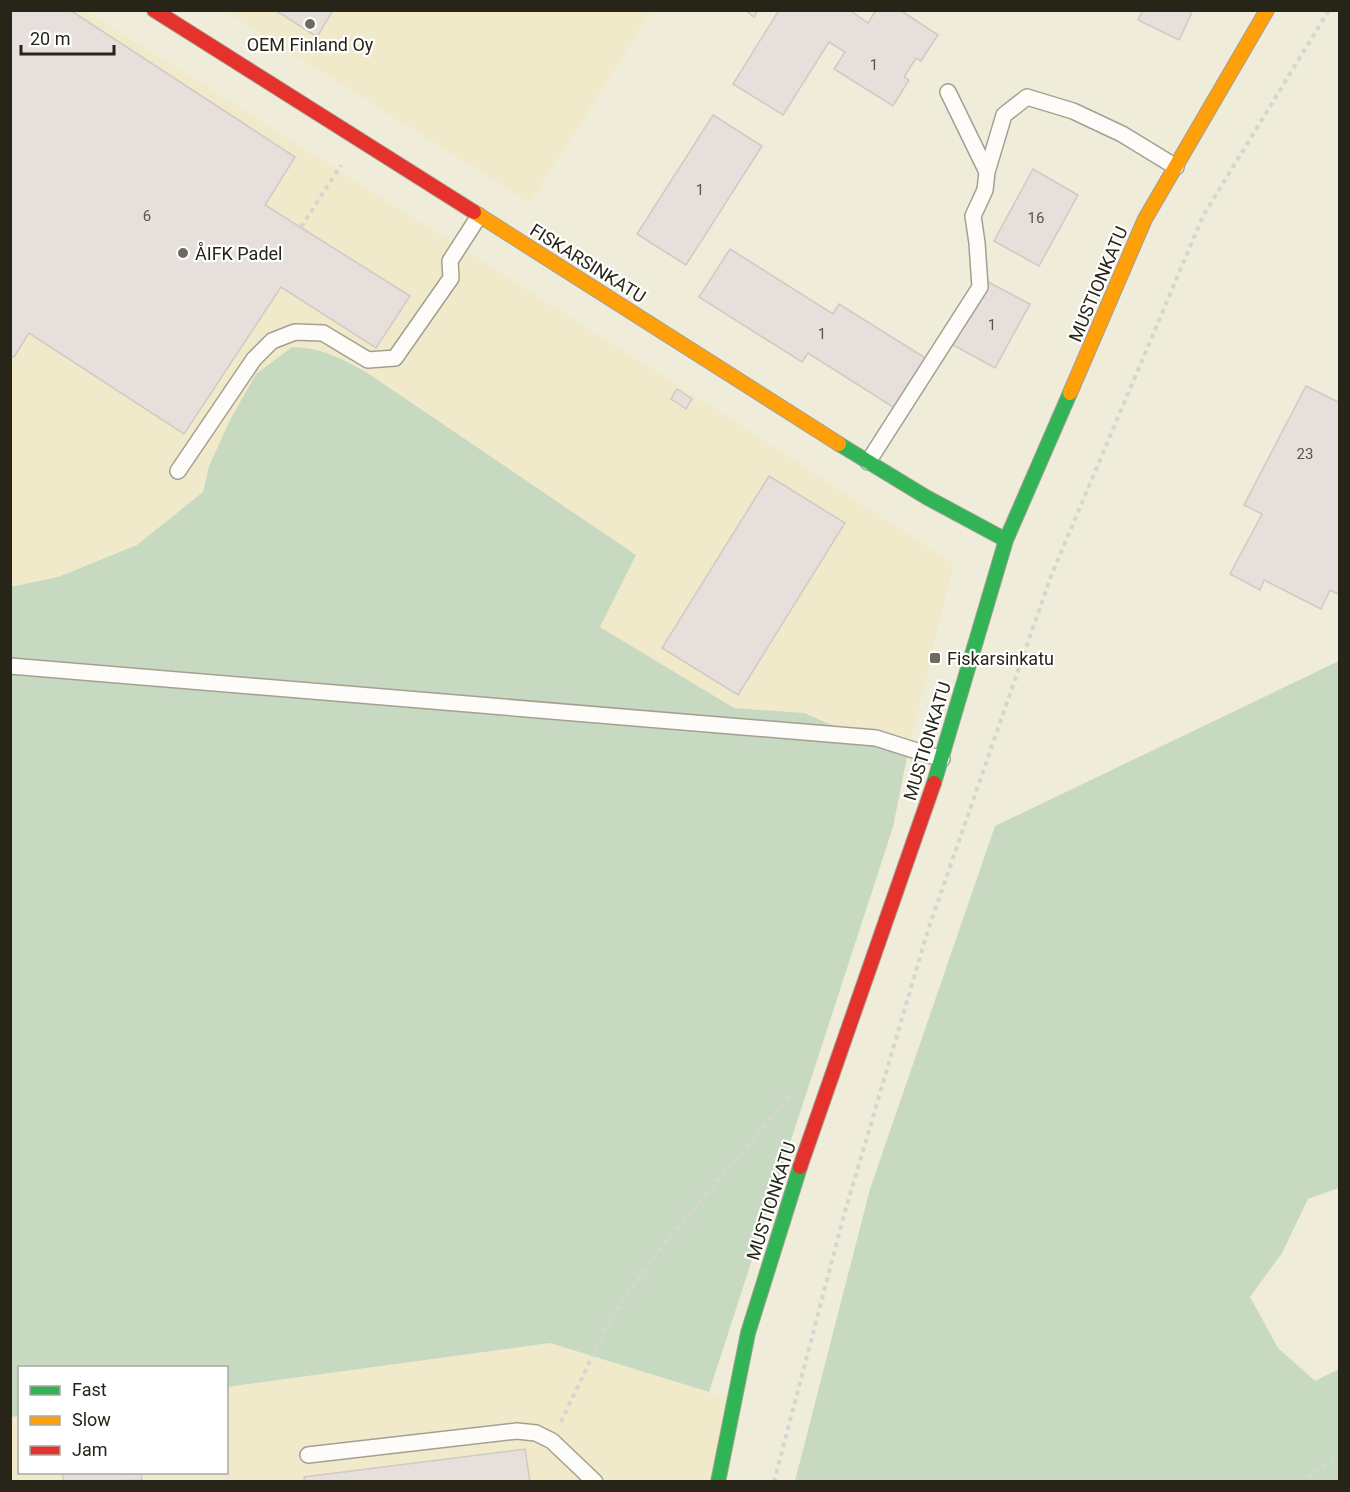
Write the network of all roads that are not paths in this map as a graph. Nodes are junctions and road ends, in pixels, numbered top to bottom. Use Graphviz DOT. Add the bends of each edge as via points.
graph roads {
  1 [pos="154,10"];
  2 [pos="1267,10"];
  3 [pos="948,92"];
  4 [pos="1176,167"];
  5 [pos="987,172"];
  6 [pos="479,216"];
  7 [pos="868,462"];
  8 [pos="178,471"];
  9 [pos="1006,540"];
  10 [pos="10,666"];
  11 [pos="942,759"];
  12 [pos="308,1455"];
  13 [pos="595,1482"];
  14 [pos="718,1482"];
  1 -- 6 [label="street, FISKARSINKATU"];
  2 -- 4 [label="street, MUSTIONKATU"];
  3 -- 5 [label="lane"];
  4 -- 5 [label="lane" via="1122,134 1073,111 1027,97 1004,115"];
  4 -- 9 [label="street, MUSTIONKATU" via="1145,219"];
  5 -- 7 [label="lane" via="985,190 973,216 980,287"];
  6 -- 7 [label="street, FISKARSINKATU"];
  6 -- 8 [label="lane" via="450,261 451,278 395,358 368,360 323,333 295,332 272,341 254,359"];
  7 -- 9 [label="street, FISKARSINKATU"];
  9 -- 11 [label="street, MUSTIONKATU"];
  10 -- 11 [label="lane" via="876,738"];
  11 -- 14 [label="street, MUSTIONKATU" via="784,1214 748,1333"];
  12 -- 13 [label="lane" via="517,1431 536,1433 552,1441"];
}
